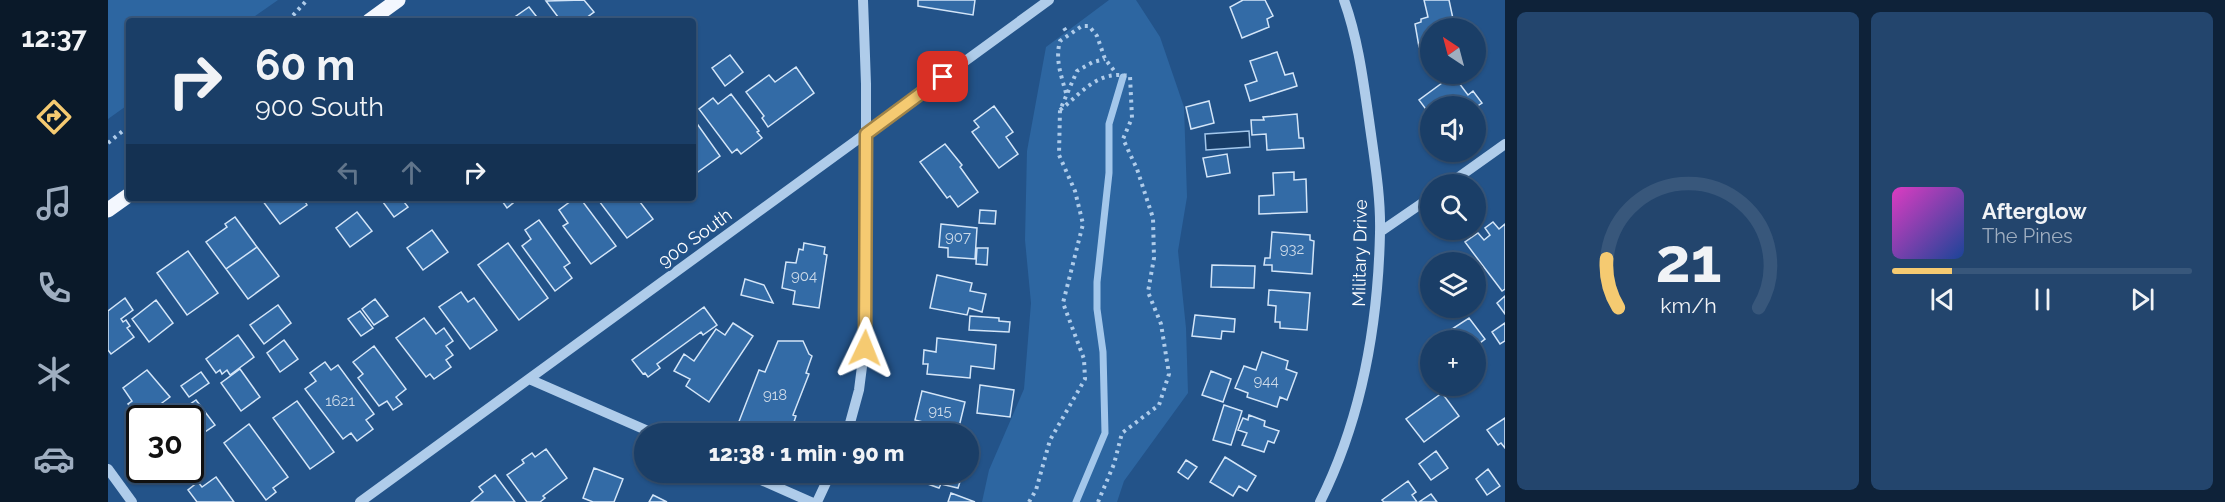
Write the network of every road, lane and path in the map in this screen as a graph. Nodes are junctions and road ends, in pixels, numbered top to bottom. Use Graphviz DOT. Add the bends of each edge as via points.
graph roads {
  1 [pos="307,0"];
  2 [pos="398,0"];
  3 [pos="863,0"];
  4 [pos="1049,0"];
  5 [pos="1344,0"];
  6 [pos="291,18"];
  7 [pos="373,18"];
  8 [pos="1064,28"];
  9 [pos="1068,34"];
  10 [pos="1105,59"];
  11 [pos="1116,73"];
  12 [pos="1066,94"];
  13 [pos="1060,110"];
  14 [pos="126,128"];
  15 [pos="866,134"];
  16 [pos="108,143"];
  17 [pos="1505,144"];
  18 [pos="1463,174"];
  19 [pos="126,197"];
  20 [pos="1420,205"];
  21 [pos="108,210"];
  22 [pos="1380,232"];
  23 [pos="529,379"];
  24 [pos="850,423"];
  25 [pos="634,425"];
  26 [pos="108,468"];
  27 [pos="768,483"];
  28 [pos="826,483"];
  29 [pos="132,502"];
  30 [pos="360,502"];
  31 [pos="811,502"];
  32 [pos="817,502"];
  33 [pos="1029,502"];
  34 [pos="1098,502"];
  35 [pos="1320,502"];
  1 -- 6 [label="path"];
  2 -- 7 [label="main road"];
  3 -- 15 [label="street"];
  4 -- 15 [label="street, 900 South"];
  5 -- 22 [label="street, Military Drive" via="1360,56 1376,169"];
  8 -- 9 [label="path"];
  9 -- 10 [label="path" via="1089,26"];
  9 -- 12 [label="path" via="1057,51"];
  10 -- 11 [label="path"];
  10 -- 12 [label="path" via="1077,71"];
  11 -- 13 [label="path" via="1092,83"];
  11 -- 34 [label="path" via="1130,76 1132,118 1124,139 1153,218 1154,258 1148,292 1161,324 1169,374 1160,405 1122,432"];
  12 -- 13 [label="path"];
  13 -- 33 [label="path" via="1059,155 1075,191 1083,224 1063,303 1084,359 1085,379 1050,440"];
  14 -- 16 [label="path"];
  15 -- 23 [label="street, 900 South"];
  15 -- 24 [label="street" via="866,334 859,390"];
  17 -- 18 [label="street"];
  19 -- 21 [label="main road"];
  20 -- 22 [label="street"];
  22 -- 35 [label="street, Military Drive" via="1375,317 1351,428"];
  23 -- 25 [label="street"];
  23 -- 30 [label="street, 900 South"];
  26 -- 29 [label="street"];
  27 -- 31 [label="street"];
  28 -- 32 [label="street"];
}
